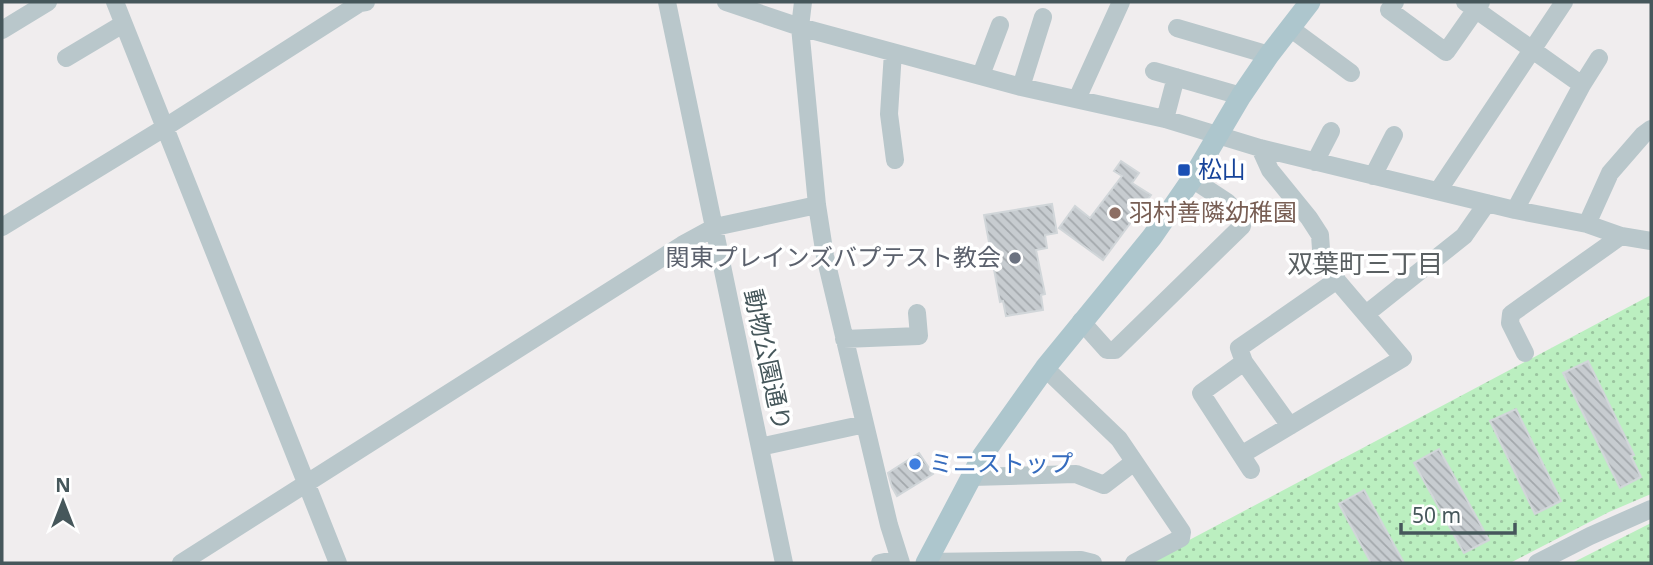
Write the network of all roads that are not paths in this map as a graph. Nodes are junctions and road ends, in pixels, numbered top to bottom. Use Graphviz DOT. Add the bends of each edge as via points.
graph roads {
  1 [pos="45,2"];
  2 [pos="115,2"];
  3 [pos="362,2"];
  4 [pos="667,2"];
  5 [pos="726,2"];
  6 [pos="803,2"];
  7 [pos="1121,2"];
  8 [pos="1310,2"];
  9 [pos="1395,2"];
  10 [pos="1564,2"];
  11 [pos="1474,4"];
  12 [pos="1043,17"];
  13 [pos="123,23"];
  14 [pos="1000,25"];
  15 [pos="800,27"];
  16 [pos="1177,28"];
  17 [pos="1290,28"];
  18 [pos="2,30"];
  19 [pos="1533,50"];
  20 [pos="893,52"];
  21 [pos="1269,55"];
  22 [pos="66,58"];
  23 [pos="1599,58"];
  24 [pos="1154,71"];
  25 [pos="1351,73"];
  26 [pos="981,75"];
  27 [pos="1175,77"];
  28 [pos="1582,85"];
  29 [pos="1021,87"];
  30 [pos="1241,96"];
  31 [pos="1077,99"];
  32 [pos="1165,119"];
  33 [pos="164,128"];
  34 [pos="1651,129"];
  35 [pos="1331,131"];
  36 [pos="1394,135"];
  37 [pos="1216,136"];
  38 [pos="1260,148"];
  39 [pos="895,160"];
  40 [pos="1315,162"];
  41 [pos="1373,176"];
  42 [pos="1192,178"];
  43 [pos="1438,191"];
  44 [pos="1487,203"];
  45 [pos="817,205"];
  46 [pos="1515,210"];
  47 [pos="1587,224"];
  48 [pos="715,227"];
  49 [pos="2,228"];
  50 [pos="1621,236"];
  51 [pos="1651,241"];
  52 [pos="1337,280"];
  53 [pos="917,313"];
  54 [pos="1366,314"];
  55 [pos="1081,321"];
  56 [pos="844,339"];
  57 [pos="1525,353"];
  58 [pos="1244,362"];
  59 [pos="1045,368"];
  60 [pos="865,424"];
  61 [pos="1290,426"];
  62 [pos="760,447"];
  63 [pos="1241,455"];
  64 [pos="1134,462"];
  65 [pos="1251,470"];
  66 [pos="971,477"];
  67 [pos="306,485"];
  68 [pos="1650,514"];
  69 [pos="899,557"];
  70 [pos="927,561"];
  71 [pos="181,563"];
  72 [pos="338,563"];
  73 [pos="784,563"];
  74 [pos="880,563"];
  75 [pos="1093,563"];
  76 [pos="1133,563"];
  77 [pos="1537,563"];
  1 -- 18 [label="street"];
  2 -- 13 [label="street"];
  3 -- 33 [label="street"];
  4 -- 48 [label="street, 動物公園通り"];
  5 -- 15 [label="street"];
  6 -- 15 [label="street"];
  7 -- 31 [label="street"];
  8 -- 17 [label="main road"];
  9 -- 11 [label="street" via="1389,10 1446,52"];
  10 -- 19 [label="street"];
  11 -- 19 [label="street"];
  12 -- 29 [label="street"];
  13 -- 22 [label="street"];
  13 -- 33 [label="street"];
  14 -- 26 [label="street"];
  15 -- 20 [label="street"];
  15 -- 45 [label="street"];
  16 -- 21 [label="street"];
  17 -- 21 [label="main road"];
  17 -- 25 [label="street"];
  19 -- 28 [label="street"];
  19 -- 43 [label="street"];
  20 -- 26 [label="street"];
  20 -- 39 [label="street" via="889,114"];
  21 -- 30 [label="main road"];
  23 -- 28 [label="street"];
  24 -- 27 [label="street"];
  26 -- 29 [label="street"];
  27 -- 30 [label="street"];
  27 -- 32 [label="street"];
  28 -- 46 [label="street"];
  29 -- 31 [label="street"];
  30 -- 37 [label="main road"];
  31 -- 32 [label="street"];
  32 -- 37 [label="street"];
  33 -- 49 [label="street"];
  33 -- 67 [label="street"];
  34 -- 47 [label="street" via="1610,173"];
  35 -- 40 [label="street"];
  36 -- 41 [label="street"];
  37 -- 38 [label="street"];
  37 -- 42 [label="main road"];
  38 -- 40 [label="street"];
  38 -- 52 [label="street" via="1270,170 1320,235 1322,263"];
  40 -- 41 [label="street"];
  41 -- 43 [label="street"];
  42 -- 55 [label="main road" via="1152,237"];
  42 -- 55 [label="street" via="1227,202 1243,219 1242,226 1115,350 1107,350"];
  43 -- 44 [label="street"];
  44 -- 46 [label="street"];
  44 -- 54 [label="street" via="1464,236"];
  45 -- 48 [label="street"];
  45 -- 56 [label="street"];
  46 -- 47 [label="street"];
  47 -- 50 [label="street"];
  48 -- 62 [label="street, 動物公園通り"];
  48 -- 67 [label="street"];
  50 -- 51 [label="street"];
  50 -- 57 [label="street" via="1511,314 1510,323"];
  52 -- 54 [label="street"];
  52 -- 58 [label="street" via="1239,348"];
  53 -- 56 [label="street" via="919,336"];
  54 -- 61 [label="street" via="1403,358"];
  55 -- 59 [label="main road"];
  56 -- 60 [label="street"];
  58 -- 61 [label="street"];
  58 -- 63 [label="street" via="1200,393"];
  59 -- 64 [label="street" via="1119,439"];
  59 -- 66 [label="main road"];
  60 -- 62 [label="street"];
  60 -- 69 [label="street"];
  61 -- 63 [label="street"];
  62 -- 73 [label="street, 動物公園通り"];
  63 -- 65 [label="street"];
  64 -- 66 [label="street" via="1104,485 1076,474"];
  64 -- 76 [label="street" via="1182,532 1181,538"];
  66 -- 70 [label="main road"];
  67 -- 71 [label="street"];
  67 -- 72 [label="street"];
  68 -- 77 [label="street"];
  69 -- 70 [label="street"];
  69 -- 74 [label="street"];
  70 -- 75 [label="street"];
}
